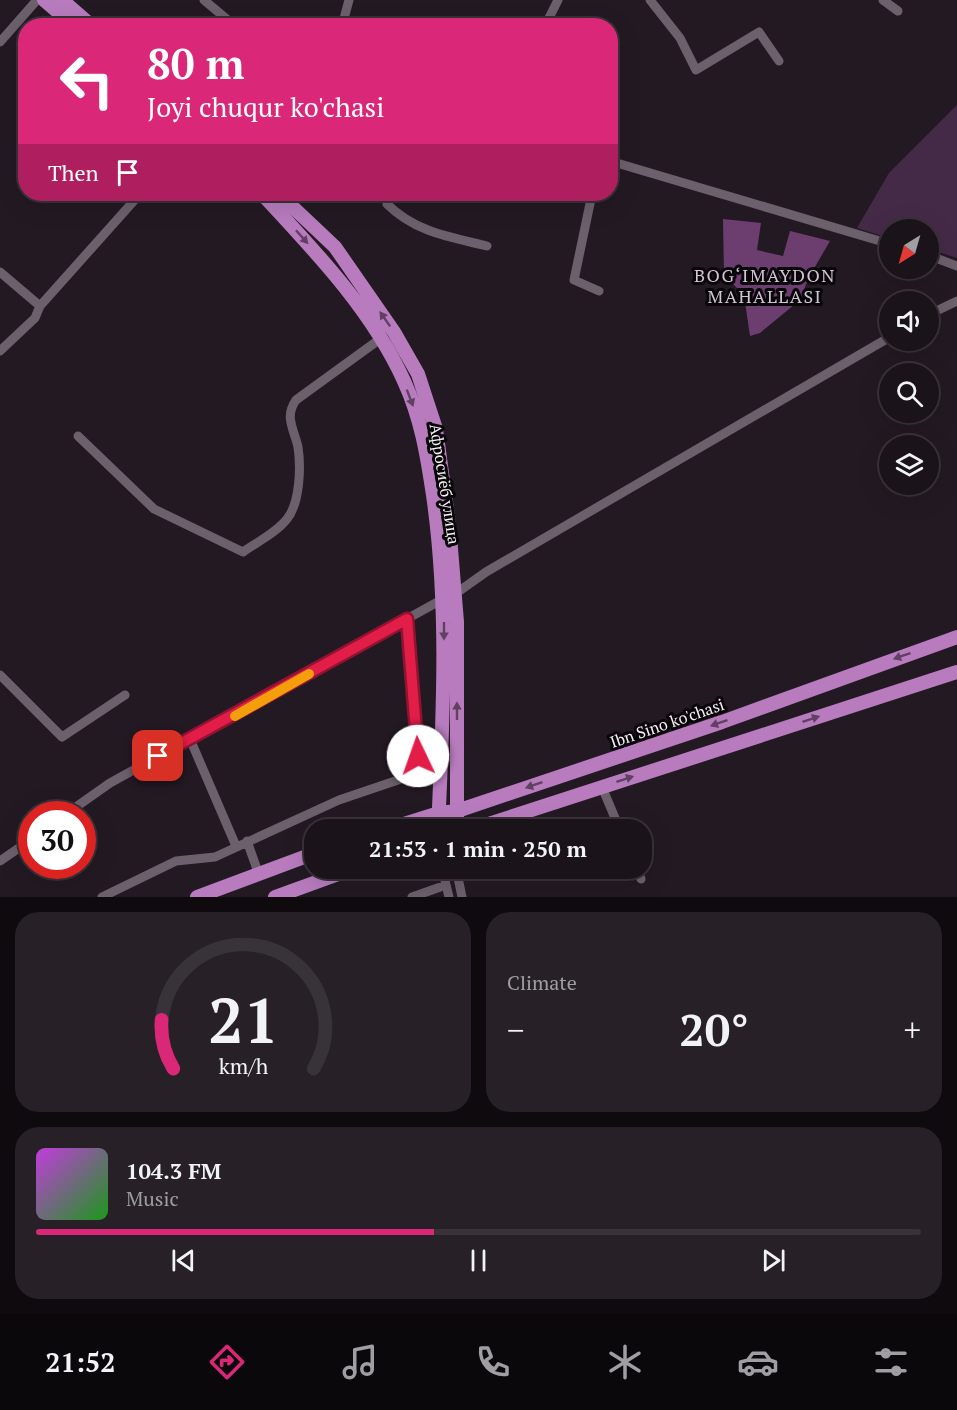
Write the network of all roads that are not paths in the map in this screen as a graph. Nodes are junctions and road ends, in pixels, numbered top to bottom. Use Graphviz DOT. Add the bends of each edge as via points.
graph roads {
  1 [pos="38,0"];
  2 [pos="44,0"];
  3 [pos="62,0"];
  4 [pos="204,0"];
  5 [pos="349,0"];
  6 [pos="558,0"];
  7 [pos="650,0"];
  8 [pos="883,0"];
  9 [pos="898,10"];
  10 [pos="22,18"];
  11 [pos="65,18"];
  12 [pos="83,18"];
  13 [pos="225,18"];
  14 [pos="344,18"];
  15 [pos="549,18"];
  16 [pos="18,22"];
  17 [pos="0,42"];
  18 [pos="780,61"];
  19 [pos="618,163"];
  20 [pos="134,201"];
  21 [pos="268,201"];
  22 [pos="286,201"];
  23 [pos="389,201"];
  24 [pos="591,201"];
  25 [pos="879,241"];
  26 [pos="487,246"];
  27 [pos="939,259"];
  28 [pos="957,266"];
  29 [pos="0,272"];
  30 [pos="599,291"];
  31 [pos="957,301"];
  32 [pos="40,306"];
  33 [pos="939,310"];
  34 [pos="380,339"];
  35 [pos="879,343"];
  36 [pos="0,351"];
  37 [pos="78,436"];
  38 [pos="449,596"];
  39 [pos="407,619"];
  40 [pos="957,637"];
  41 [pos="957,672"];
  42 [pos="0,675"];
  43 [pos="125,695"];
  44 [pos="190,739"];
  45 [pos="602,787"];
  46 [pos="84,801"];
  47 [pos="457,812"];
  48 [pos="439,813"];
  49 [pos="420,819"];
  50 [pos="439,819"];
  51 [pos="457,819"];
  52 [pos="504,819"];
  53 [pos="615,819"];
  54 [pos="247,841"];
  55 [pos="236,846"];
  56 [pos="18,849"];
  57 [pos="304,857"];
  58 [pos="0,861"];
  59 [pos="258,872"];
  60 [pos="325,879"];
  61 [pos="445,879"];
  62 [pos="458,879"];
  63 [pos="446,885"];
  64 [pos="102,897"];
  65 [pos="197,897"];
  66 [pos="275,897"];
  67 [pos="412,897"];
  68 [pos="449,897"];
  69 [pos="462,897"];
  1 -- 10 [label="street"];
  2 -- 11 [label="main road"];
  3 -- 12 [label="main road"];
  4 -- 13 [label="street"];
  5 -- 14 [label="street"];
  6 -- 15 [label="street"];
  7 -- 18 [label="street" via="680,38 696,70 759,32"];
  8 -- 9 [label="street"];
  16 -- 17 [label="street"];
  19 -- 25 [label="street"];
  20 -- 32 [label="street"];
  21 -- 34 [label="main road, Афросиёб улица, one-way" via="321,258"];
  38 -- 22 [label="main road, Афросиёб улица, one-way" via="449,524 436,429 418,374 335,247"];
  23 -- 26 [label="street" via="387,204 398,214 429,232"];
  24 -- 30 [label="street" via="574,280"];
  27 -- 28 [label="street"];
  29 -- 32 [label="street"];
  31 -- 33 [label="street"];
  32 -- 36 [label="street" via="35,318"];
  34 -- 37 [label="street" via="291,407 289,418 299,461 294,509 286,521 243,552 154,509"];
  34 -- 38 [label="main road, Афросиёб улица, one-way" via="404,381 423,430"];
  35 -- 38 [label="street"];
  38 -- 39 [label="street"];
  47 -- 38 [label="main road, Афросиёб улица, one-way"];
  38 -- 48 [label="main road, Афросиёб улица, one-way"];
  39 -- 44 [label="street"];
  39 -- 54 [label="street" via="418,756 408,773"];
  40 -- 47 [label="main road, Ibn Sino ko'chasi, one-way"];
  45 -- 41 [label="main road, one-way"];
  42 -- 43 [label="street" via="62,737"];
  44 -- 46 [label="street"];
  44 -- 55 [label="street"];
  45 -- 52 [label="main road"];
  45 -- 53 [label="street"];
  47 -- 48 [label="main road, Ibn Sino ko'chasi"];
  47 -- 51 [label="main road, Афросиёб улица"];
  48 -- 49 [label="main road, Ibn Sino ko'chasi"];
  48 -- 50 [label="main road, Афросиёб улица"];
  54 -- 55 [label="street"];
  54 -- 59 [label="street"];
  55 -- 64 [label="street" via="215,857 176,861"];
  56 -- 58 [label="street"];
  57 -- 59 [label="main road"];
  59 -- 65 [label="main road"];
  60 -- 66 [label="main road"];
  61 -- 63 [label="street"];
  62 -- 69 [label="street"];
  63 -- 67 [label="street"];
  63 -- 68 [label="street"];
}
